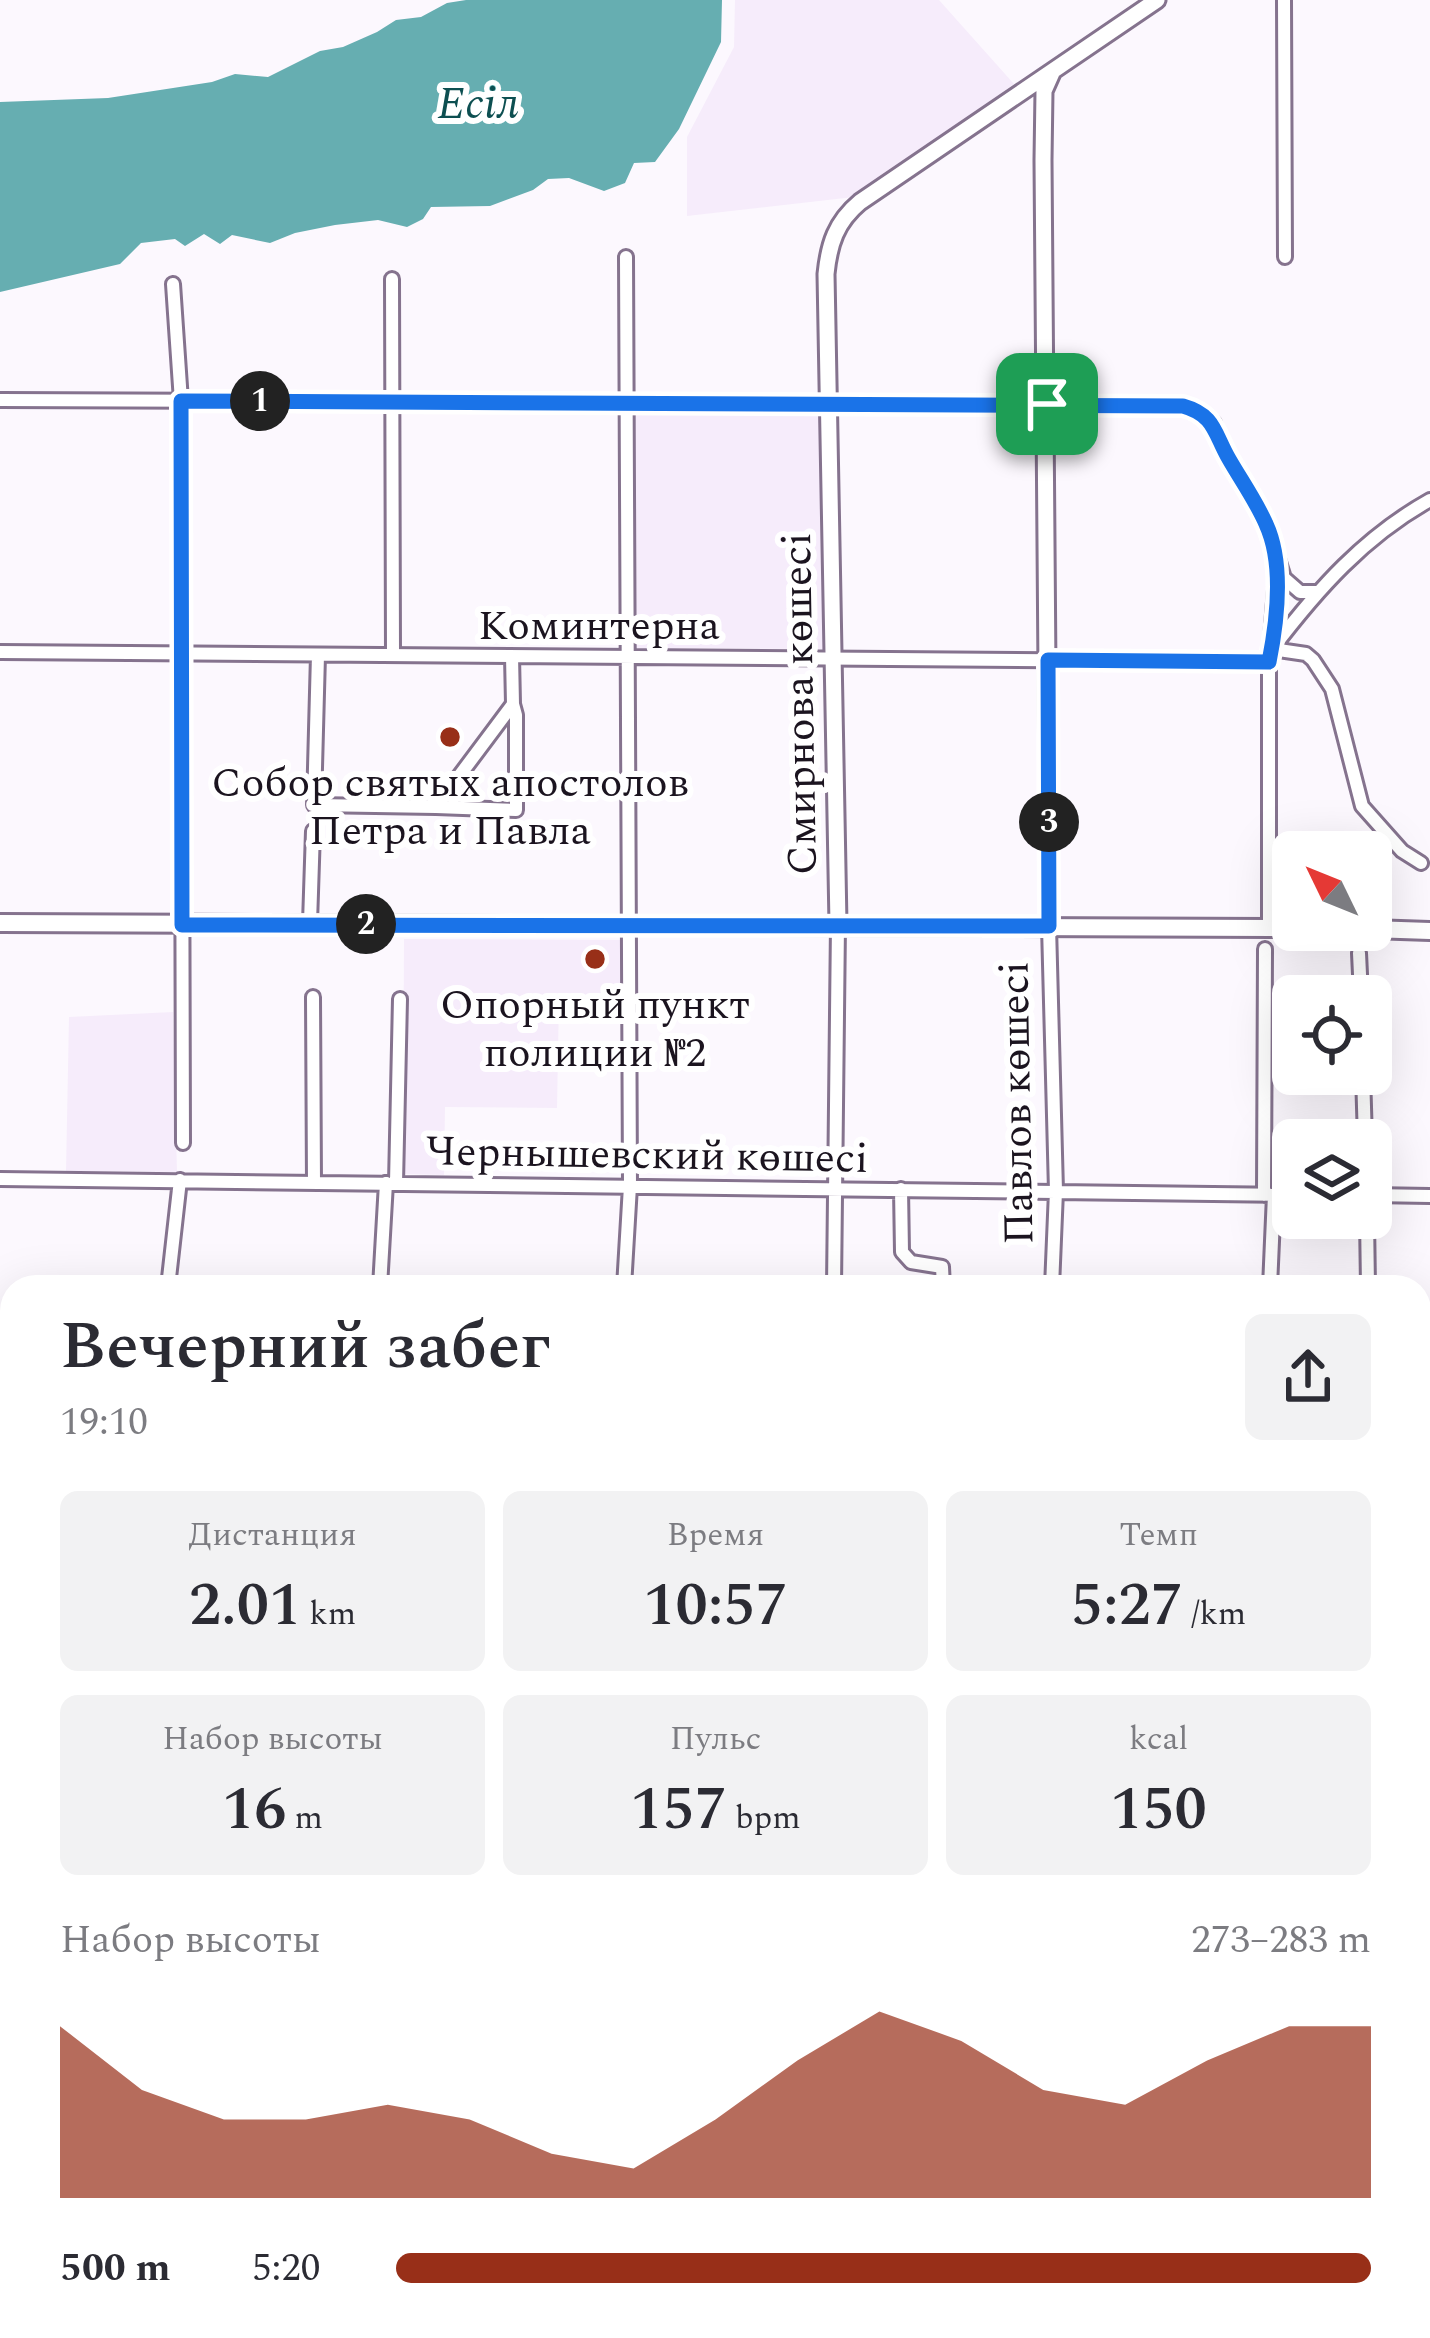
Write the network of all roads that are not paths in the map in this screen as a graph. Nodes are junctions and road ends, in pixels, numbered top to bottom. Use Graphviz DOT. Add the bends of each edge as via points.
graph roads {
  1 [pos="1156,0"];
  2 [pos="1284,0"];
  3 [pos="1064,62"];
  4 [pos="1009,100"];
  5 [pos="1043,124"];
  6 [pos="1285,256"];
  7 [pos="626,257"];
  8 [pos="392,280"];
  9 [pos="173,284"];
  10 [pos="0,400"];
  11 [pos="181,401"];
  12 [pos="393,402"];
  13 [pos="627,402"];
  14 [pos="829,403"];
  15 [pos="1047,404"];
  16 [pos="1430,500"];
  17 [pos="1277,565"];
  18 [pos="1316,592"];
  19 [pos="0,652"];
  20 [pos="182,653"];
  21 [pos="318,655"];
  22 [pos="394,655"];
  23 [pos="512,656"];
  24 [pos="1270,656"];
  25 [pos="628,657"];
  26 [pos="833,658"];
  27 [pos="1048,660"];
  28 [pos="512,704"];
  29 [pos="436,807"];
  30 [pos="313,832"];
  31 [pos="1421,863"];
  32 [pos="0,923"];
  33 [pos="310,923"];
  34 [pos="838,924"];
  35 [pos="182,925"];
  36 [pos="629,925"];
  37 [pos="1049,926"];
  38 [pos="1269,927"];
  39 [pos="1272,927"];
  40 [pos="1392,930"];
  41 [pos="1430,931"];
  42 [pos="1265,949"];
  43 [pos="1359,953"];
  44 [pos="1360,975"];
  45 [pos="313,997"];
  46 [pos="400,999"];
  47 [pos="183,1143"];
  48 [pos="0,1179"];
  49 [pos="180,1180"];
  50 [pos="314,1183"];
  51 [pos="391,1184"];
  52 [pos="630,1186"];
  53 [pos="836,1188"];
  54 [pos="901,1190"];
  55 [pos="1056,1191"];
  56 [pos="1269,1195"];
  57 [pos="1272,1195"];
  58 [pos="1392,1196"];
  59 [pos="1430,1196"];
  60 [pos="1367,1239"];
  61 [pos="169,1275"];
  62 [pos="381,1275"];
  63 [pos="625,1275"];
  64 [pos="834,1275"];
  65 [pos="942,1275"];
  66 [pos="1052,1275"];
  67 [pos="1270,1275"];
  68 [pos="1368,1275"];
  1 -- 3 [label="street"];
  2 -- 6 [label="street"];
  3 -- 4 [label="street"];
  3 -- 5 [label="street, Павлов көшесі" via="1045,86"];
  4 -- 5 [label="street" via="1033,102"];
  4 -- 14 [label="street, Смирнова көшесі" via="860,202 837,228 828,255"];
  5 -- 15 [label="street, Павлов көшесі"];
  7 -- 13 [label="street"];
  8 -- 12 [label="street"];
  9 -- 11 [label="street"];
  10 -- 11 [label="street"];
  11 -- 12 [label="street"];
  11 -- 20 [label="street"];
  12 -- 13 [label="street"];
  12 -- 22 [label="street"];
  13 -- 14 [label="street"];
  13 -- 25 [label="street"];
  14 -- 15 [label="street"];
  14 -- 26 [label="street, Смирнова көшесі"];
  15 -- 17 [label="street" via="1196,410 1214,423 1268,527"];
  15 -- 27 [label="street, Павлов көшесі"];
  16 -- 18 [label="street" via="1379,531"];
  17 -- 18 [label="street" via="1294,589"];
  17 -- 24 [label="street"];
  18 -- 24 [label="street"];
  19 -- 20 [label="street, Коминтерна"];
  20 -- 21 [label="street, Коминтерна"];
  20 -- 35 [label="street"];
  21 -- 22 [label="street, Коминтерна"];
  21 -- 29 [label="street" via="314,805"];
  22 -- 23 [label="street, Коминтерна"];
  23 -- 25 [label="street, Коминтерна"];
  23 -- 28 [label="street"];
  24 -- 27 [label="street, Коминтерна"];
  24 -- 31 [label="street" via="1313,660 1332,688 1362,806"];
  24 -- 38 [label="street"];
  25 -- 26 [label="street, Коминтерна"];
  25 -- 36 [label="street"];
  26 -- 27 [label="street, Коминтерна"];
  26 -- 34 [label="street, Смирнова көшесі"];
  27 -- 37 [label="street, Павлов көшесі"];
  28 -- 29 [label="street"];
  28 -- 29 [label="street" via="516,810"];
  30 -- 33 [label="street"];
  32 -- 35 [label="main road"];
  33 -- 35 [label="main road"];
  33 -- 36 [label="main road"];
  34 -- 36 [label="main road"];
  34 -- 37 [label="main road"];
  34 -- 53 [label="street, Смирнова көшесі"];
  35 -- 47 [label="street"];
  36 -- 52 [label="street"];
  37 -- 38 [label="main road"];
  37 -- 55 [label="street, Павлов көшесі"];
  38 -- 39 [label="main road"];
  40 -- 41 [label="main road"];
  42 -- 56 [label="street"];
  43 -- 44 [label="street"];
  45 -- 50 [label="street"];
  46 -- 51 [label="street"];
  48 -- 49 [label="street, Чернышевский көшесі"];
  49 -- 50 [label="street, Чернышевский көшесі"];
  49 -- 61 [label="street"];
  50 -- 51 [label="street, Чернышевский көшесі"];
  51 -- 52 [label="street, Чернышевский көшесі"];
  51 -- 62 [label="street"];
  52 -- 53 [label="street, Чернышевский көшесі"];
  52 -- 63 [label="street"];
  53 -- 54 [label="street, Чернышевский көшесі"];
  53 -- 64 [label="street, Смирнова көшесі"];
  54 -- 55 [label="street, Чернышевский көшесі"];
  54 -- 65 [label="street" via="902,1252 942,1267"];
  55 -- 56 [label="street, Чернышевский көшесі"];
  55 -- 66 [label="street, Павлов көшесі"];
  56 -- 57 [label="street, Чернышевский көшесі"];
  56 -- 67 [label="street"];
  58 -- 59 [label="street"];
  60 -- 68 [label="street"];
}
